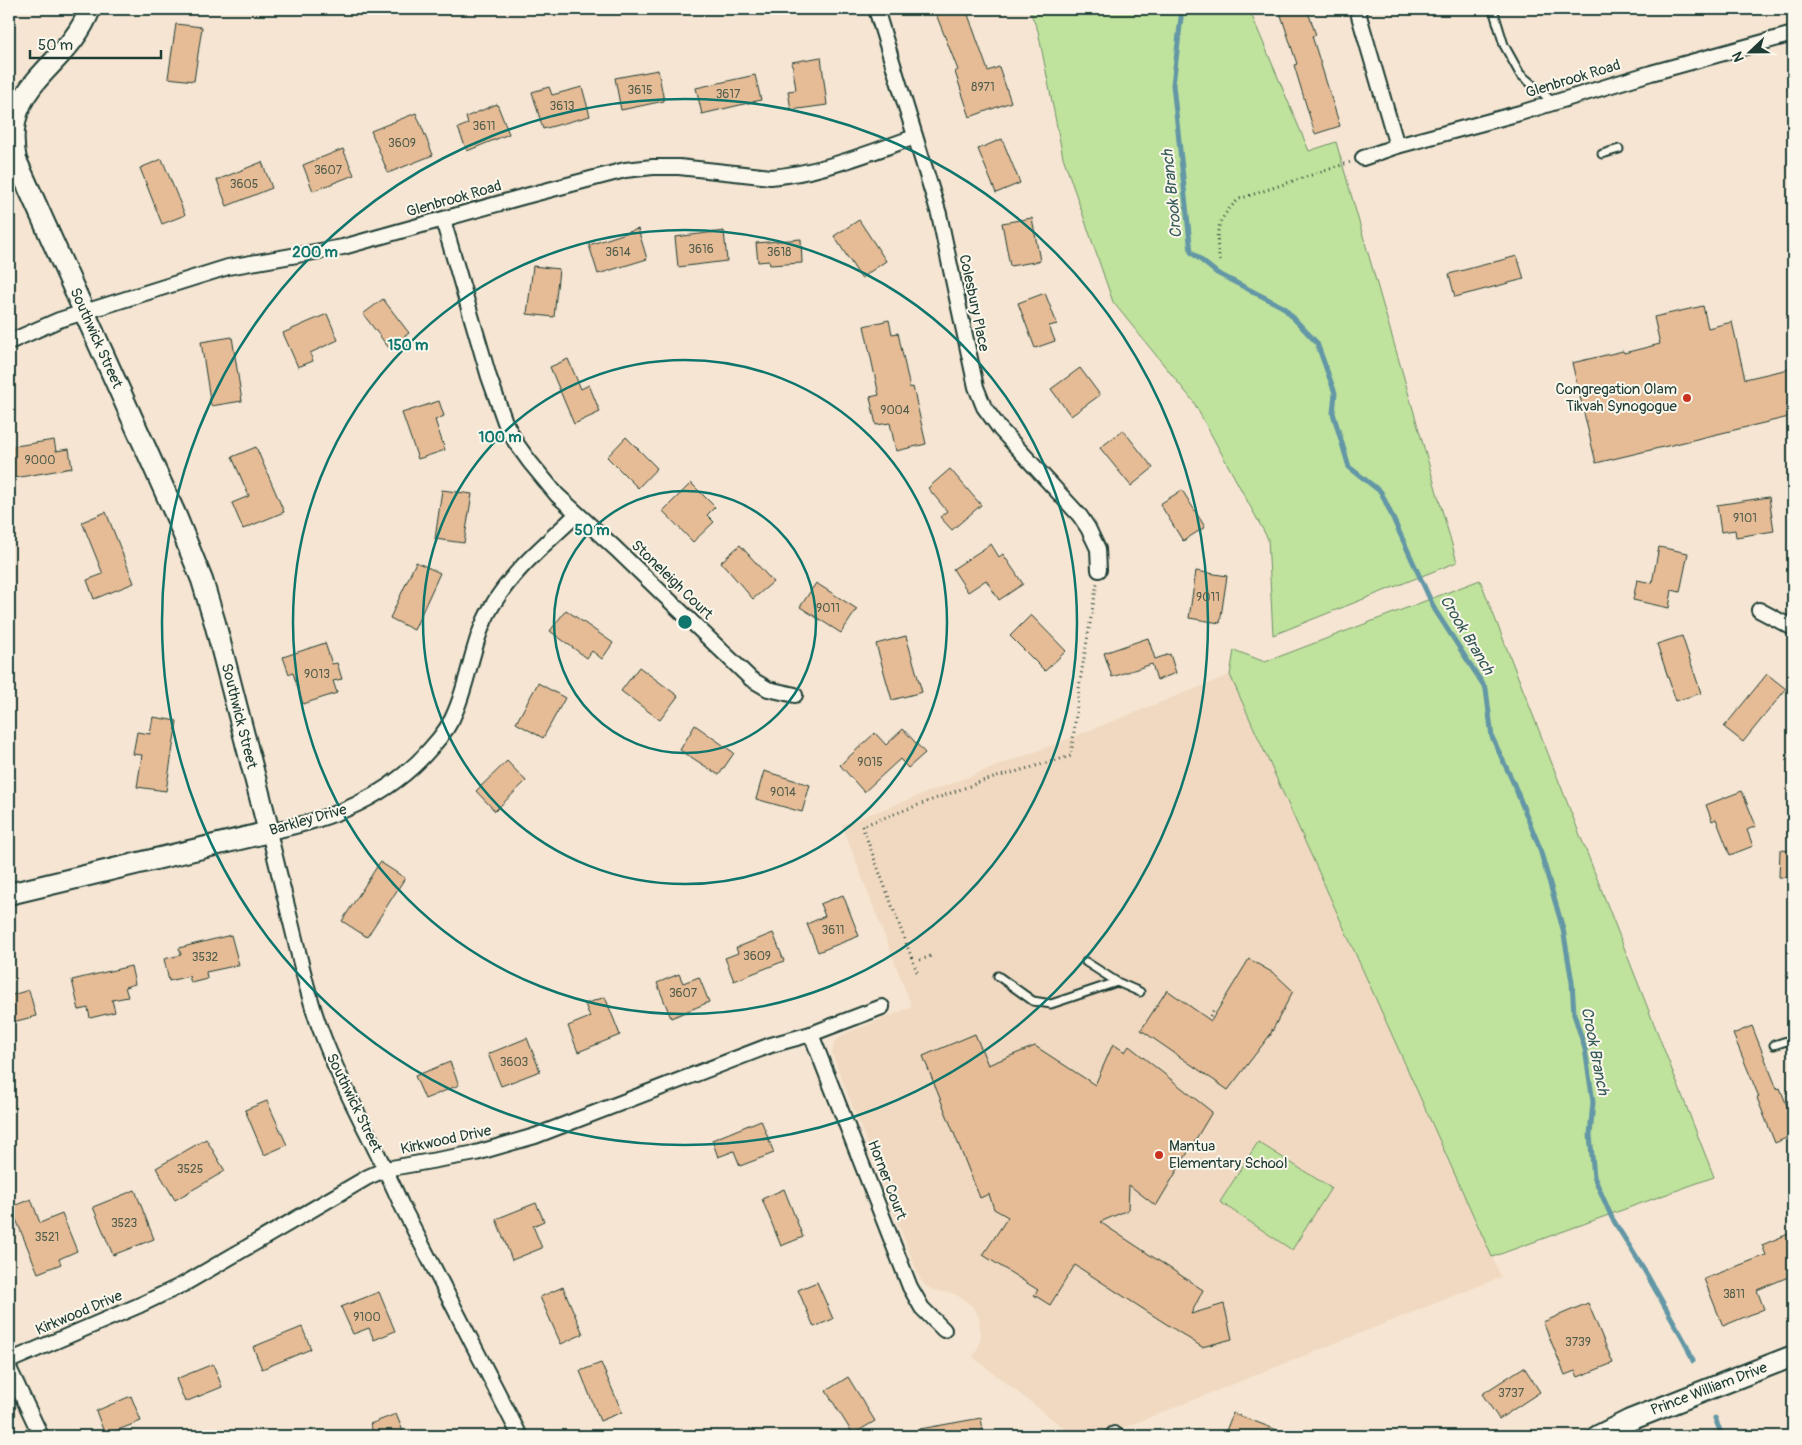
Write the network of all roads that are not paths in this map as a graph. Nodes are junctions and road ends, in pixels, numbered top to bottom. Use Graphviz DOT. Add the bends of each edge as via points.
graph roads {
  1 [pos="90,9"];
  2 [pos="876,9"];
  3 [pos="1357,9"];
  4 [pos="1493,9"];
  5 [pos="1793,34"];
  6 [pos="1554,102"];
  7 [pos="915,137"];
  8 [pos="1397,146"];
  9 [pos="1619,149"];
  10 [pos="1602,154"];
  11 [pos="1363,158"];
  12 [pos="443,220"];
  13 [pos="84,313"];
  14 [pos="9,342"];
  15 [pos="577,514"];
  16 [pos="1099,570"];
  17 [pos="1759,610"];
  18 [pos="1793,628"];
  19 [pos="795,695"];
  20 [pos="269,832"];
  21 [pos="9,894"];
  22 [pos="1086,962"];
  23 [pos="998,976"];
  24 [pos="1117,982"];
  25 [pos="1140,992"];
  26 [pos="882,1007"];
  27 [pos="812,1034"];
  28 [pos="1793,1039"];
  29 [pos="1774,1045"];
  30 [pos="386,1169"];
  31 [pos="944,1330"];
  32 [pos="1793,1356"];
  33 [pos="9,1360"];
  34 [pos="9,1368"];
  35 [pos="41,1436"];
  36 [pos="520,1436"];
  37 [pos="1598,1436"];
  1 -- 13 [label="street, Southwick Street" via="74,39 28,90 17,110 12,130 16,160"];
  2 -- 7 [label="street, Colesbury Place"];
  3 -- 8 [label="street"];
  4 -- 6 [label="lane" via="1504,45 1520,74"];
  5 -- 6 [label="street, Glenbrook Road"];
  6 -- 8 [label="street, Glenbrook Road"];
  7 -- 12 [label="street, Glenbrook Road" via="824,168 786,176 679,167 625,170"];
  7 -- 16 [label="street, Colesbury Place" via="939,214 976,387 984,407 1000,429 1080,516 1098,549"];
  8 -- 11 [label="street, Glenbrook Road"];
  9 -- 10 [label="lane"];
  12 -- 13 [label="street, Glenbrook Road" via="343,247 228,267"];
  12 -- 15 [label="street, Stoneleigh Court" via="505,422 529,461"];
  13 -- 14 [label="street, Glenbrook Road"];
  13 -- 20 [label="street, Southwick Street" via="202,580"];
  15 -- 19 [label="street, Stoneleigh Court" via="751,679 768,689"];
  15 -- 20 [label="street, Barkley Drive" via="526,563 493,604 477,637 456,712 426,754 394,782 355,806"];
  17 -- 18 [label="street"];
  20 -- 21 [label="street, Barkley Drive"];
  20 -- 30 [label="street, Southwick Street" via="320,1029 350,1102"];
  22 -- 24 [label="lane"];
  23 -- 24 [label="lane" via="1033,1001 1051,1004"];
  24 -- 25 [label="lane"];
  26 -- 27 [label="street, Kirkwood Drive"];
  27 -- 30 [label="street, Kirkwood Drive" via="771,1045 535,1136 476,1152"];
  27 -- 31 [label="street, Horner Court" via="910,1287 922,1308"];
  28 -- 29 [label="lane"];
  30 -- 33 [label="street, Kirkwood Drive" via="184,1284"];
  30 -- 36 [label="street, Southwick Street"];
  32 -- 37 [label="street, Prince William Drive" via="1630,1420"];
  34 -- 35 [label="street"];
}
